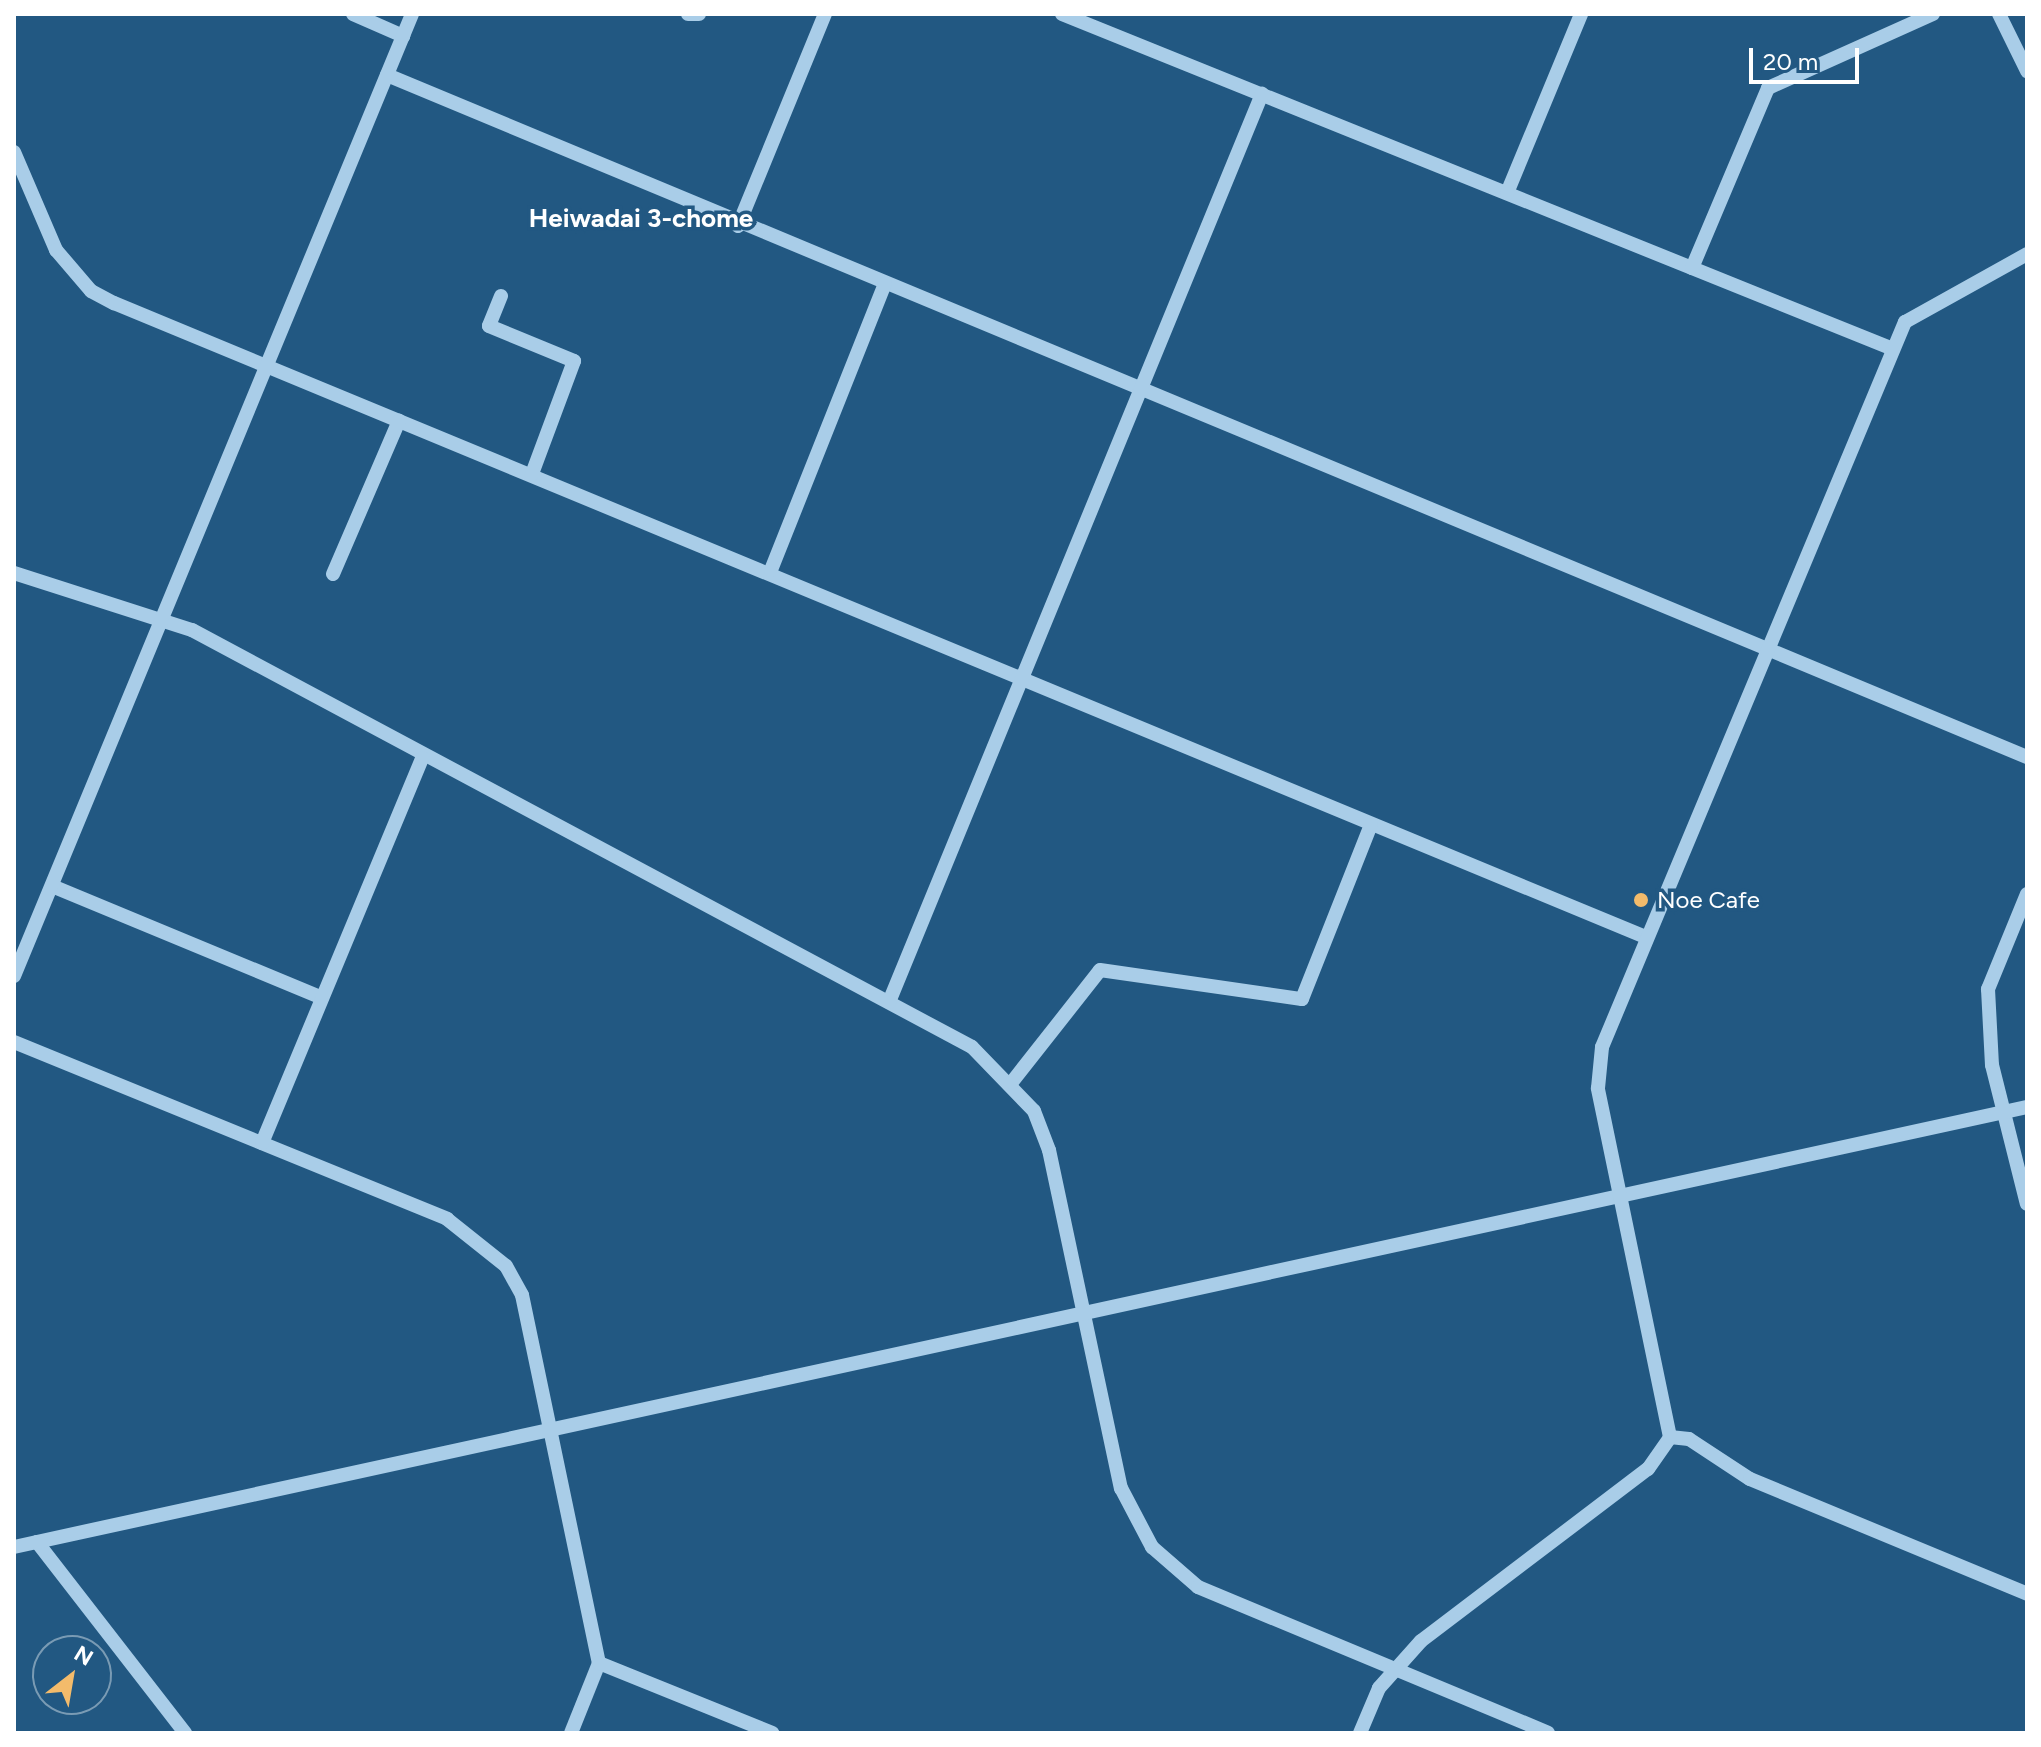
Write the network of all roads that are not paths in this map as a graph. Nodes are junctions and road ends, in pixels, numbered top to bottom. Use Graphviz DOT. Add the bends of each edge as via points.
graph roads {
  1 [pos="353,14"];
  2 [pos="412,14"];
  3 [pos="688,14"];
  4 [pos="699,14"];
  5 [pos="825,14"];
  6 [pos="1062,14"];
  7 [pos="1581,14"];
  8 [pos="1933,14"];
  9 [pos="1999,14"];
  10 [pos="403,36"];
  11 [pos="2027,71"];
  12 [pos="387,75"];
  13 [pos="1262,94"];
  14 [pos="14,152"];
  15 [pos="1507,193"];
  16 [pos="738,226"];
  17 [pos="2027,254"];
  18 [pos="1692,268"];
  19 [pos="885,284"];
  20 [pos="501,296"];
  21 [pos="1893,349"];
  22 [pos="269,368"];
  23 [pos="1139,392"];
  24 [pos="399,421"];
  25 [pos="532,474"];
  26 [pos="771,570"];
  27 [pos="14,573"];
  28 [pos="333,574"];
  29 [pos="163,616"];
  30 [pos="1765,648"];
  31 [pos="1024,679"];
  32 [pos="2027,757"];
  33 [pos="422,758"];
  34 [pos="1371,825"];
  35 [pos="52,886"];
  36 [pos="2027,894"];
  37 [pos="1643,936"];
  38 [pos="14,976"];
  39 [pos="322,998"];
  40 [pos="889,1002"];
  41 [pos="14,1042"];
  42 [pos="1012,1082"];
  43 [pos="2027,1107"];
  44 [pos="2004,1112"];
  45 [pos="262,1143"];
  46 [pos="1622,1195"];
  47 [pos="2027,1204"];
  48 [pos="1084,1311"];
  49 [pos="553,1430"];
  50 [pos="1670,1437"];
  51 [pos="37,1542"];
  52 [pos="14,1547"];
  53 [pos="2027,1594"];
  54 [pos="599,1663"];
  55 [pos="1393,1670"];
  56 [pos="185,1733"];
  57 [pos="571,1733"];
  58 [pos="772,1733"];
  59 [pos="1360,1733"];
  60 [pos="1548,1733"];
  1 -- 10 [label="street"];
  2 -- 10 [label="street"];
  3 -- 4 [label="street"];
  5 -- 16 [label="street"];
  6 -- 13 [label="street"];
  7 -- 15 [label="street"];
  8 -- 18 [label="street" via="1768,88"];
  9 -- 11 [label="street"];
  10 -- 12 [label="street"];
  12 -- 16 [label="street"];
  12 -- 22 [label="street"];
  13 -- 15 [label="street"];
  13 -- 23 [label="street"];
  14 -- 22 [label="street" via="56,250 91,291"];
  15 -- 18 [label="street"];
  16 -- 19 [label="street"];
  17 -- 21 [label="street" via="1905,322"];
  18 -- 21 [label="street"];
  19 -- 23 [label="street"];
  19 -- 26 [label="street"];
  20 -- 25 [label="street" via="489,326 574,361"];
  21 -- 30 [label="street"];
  22 -- 24 [label="street"];
  22 -- 29 [label="street"];
  23 -- 30 [label="street"];
  23 -- 31 [label="street"];
  24 -- 25 [label="street"];
  24 -- 28 [label="street"];
  25 -- 26 [label="street"];
  26 -- 31 [label="street"];
  27 -- 29 [label="street"];
  29 -- 33 [label="street"];
  29 -- 35 [label="street"];
  30 -- 32 [label="street"];
  30 -- 37 [label="street"];
  31 -- 34 [label="street"];
  31 -- 40 [label="street"];
  33 -- 39 [label="street"];
  33 -- 40 [label="street"];
  34 -- 37 [label="street"];
  34 -- 42 [label="street" via="1302,999 1100,970"];
  35 -- 38 [label="street"];
  35 -- 39 [label="street"];
  36 -- 44 [label="street" via="1988,989 1992,1065"];
  37 -- 46 [label="street" via="1602,1047 1598,1088"];
  39 -- 45 [label="street"];
  40 -- 42 [label="street" via="972,1047"];
  41 -- 45 [label="street"];
  42 -- 48 [label="street" via="1034,1111 1049,1150"];
  43 -- 44 [label="street"];
  44 -- 46 [label="street"];
  44 -- 47 [label="street"];
  45 -- 49 [label="street" via="447,1219 506,1266 522,1295"];
  46 -- 48 [label="street"];
  46 -- 50 [label="street"];
  48 -- 49 [label="street"];
  48 -- 55 [label="street" via="1121,1488 1152,1547 1198,1587"];
  49 -- 51 [label="street"];
  49 -- 54 [label="street"];
  50 -- 53 [label="street" via="1689,1439 1750,1479"];
  50 -- 55 [label="street" via="1648,1469 1421,1641"];
  51 -- 52 [label="street"];
  51 -- 56 [label="street"];
  54 -- 57 [label="street"];
  54 -- 58 [label="street"];
  55 -- 59 [label="street"];
  55 -- 60 [label="street"];
}
